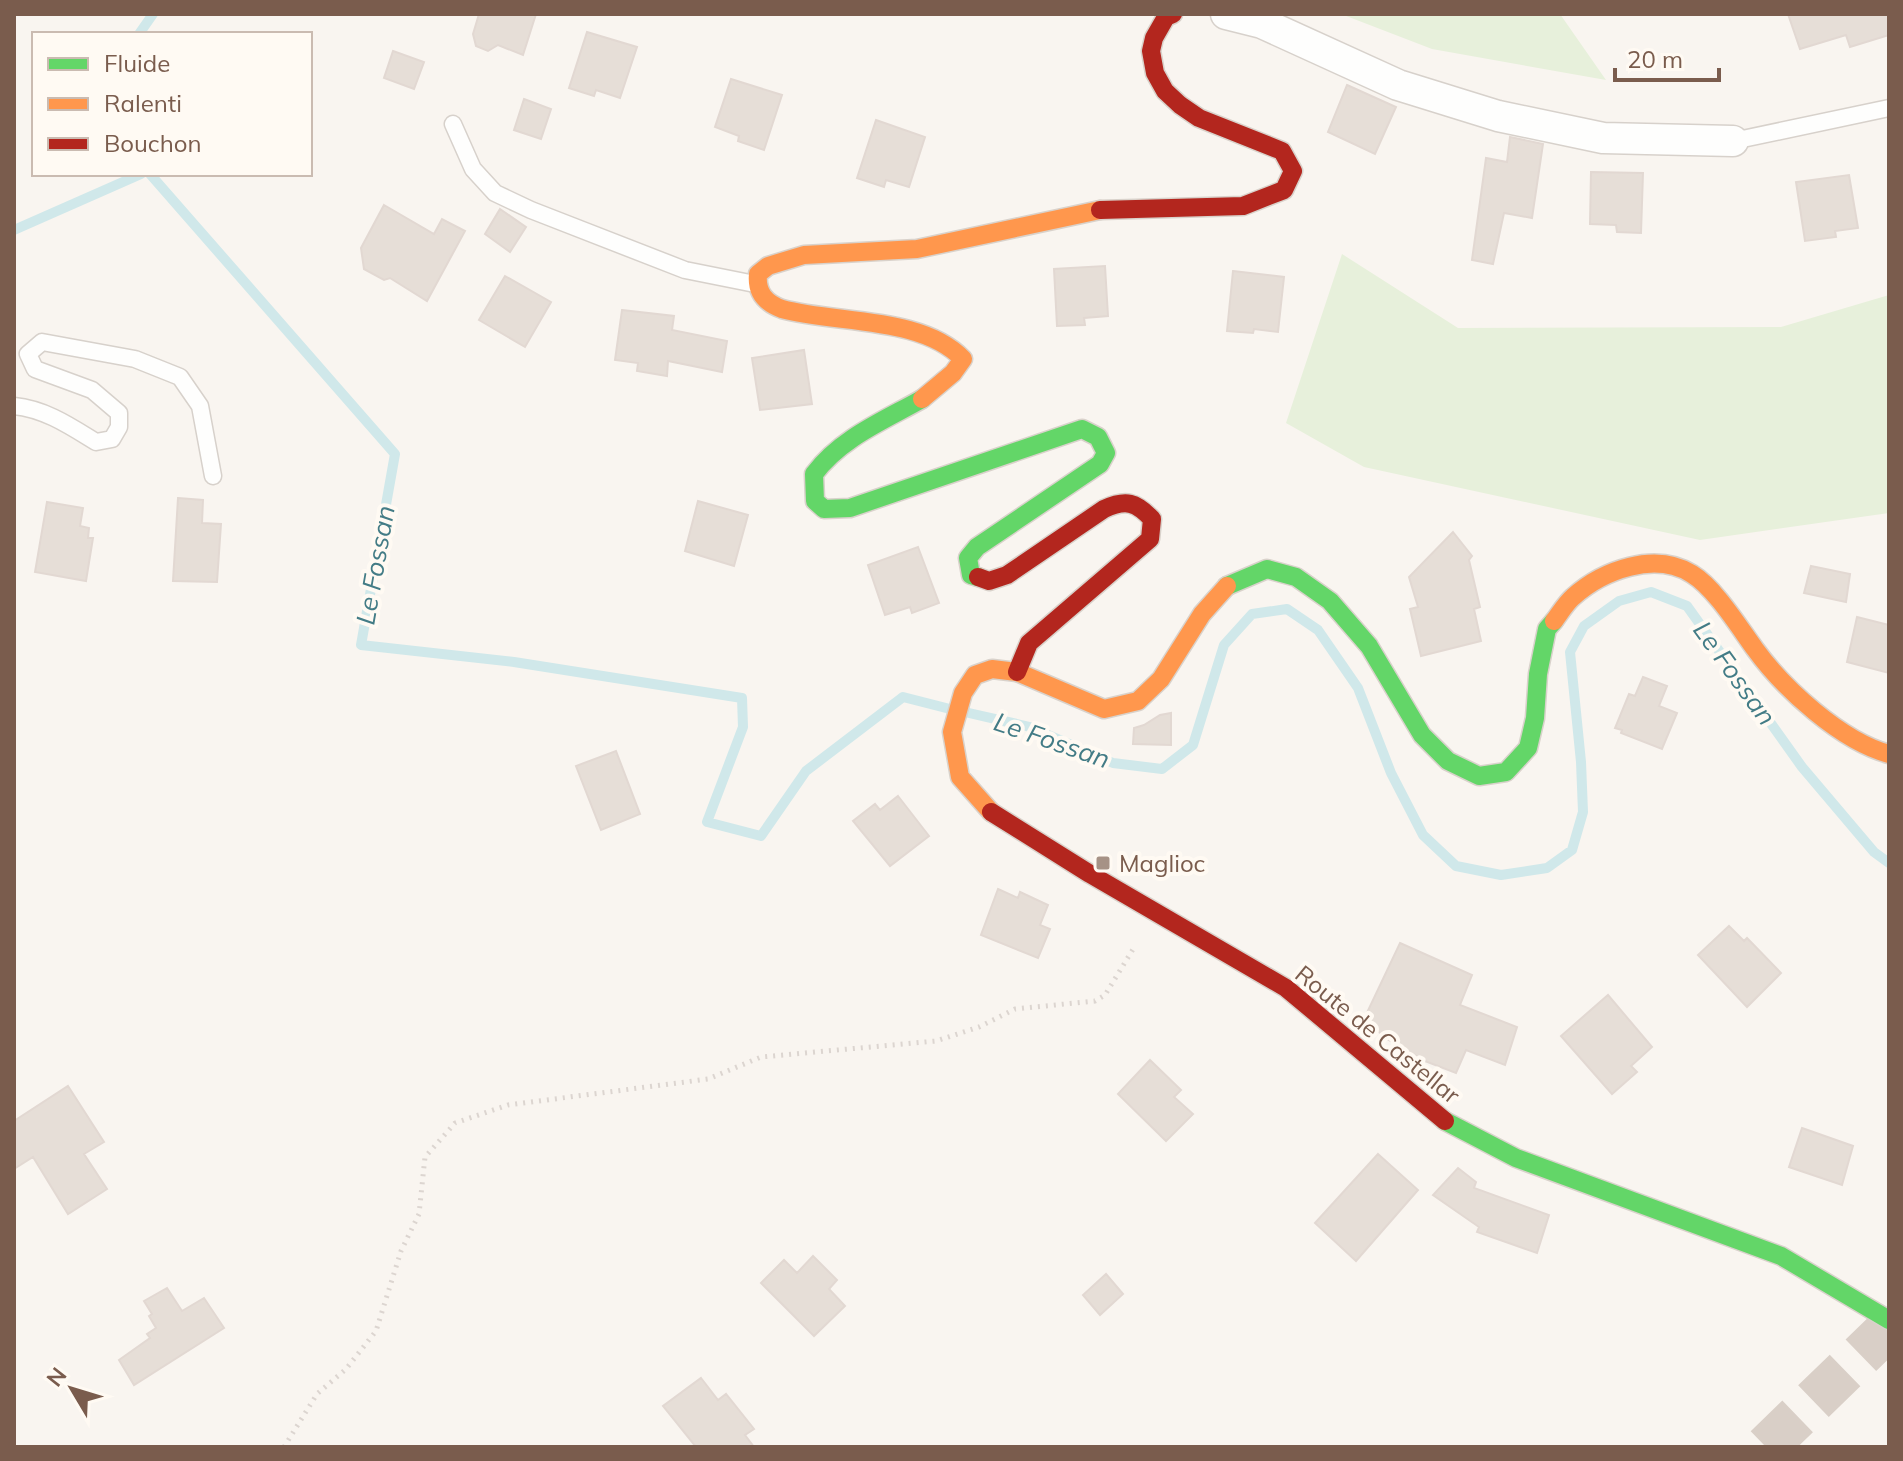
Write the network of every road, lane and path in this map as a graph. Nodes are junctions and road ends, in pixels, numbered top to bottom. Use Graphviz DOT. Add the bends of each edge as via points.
graph roads {
  1 [pos="1226,14"];
  2 [pos="1168,15"];
  3 [pos="1889,108"];
  4 [pos="453,124"];
  5 [pos="1733,141"];
  6 [pos="756,284"];
  7 [pos="14,406"];
  8 [pos="213,476"];
  9 [pos="1017,672"];
  10 [pos="1889,754"];
  11 [pos="1157,912"];
  12 [pos="1889,1320"];
  13 [pos="284,1447"];
  1 -- 5 [label="street" via="1262,23 1398,85 1498,116 1603,138"];
  2 -- 6 [label="street" via="1151,50 1160,87 1194,116 1282,151 1293,171 1284,190 1243,206 1093,210 917,249 804,255 768,266"];
  3 -- 5 [label="lane"];
  4 -- 6 [label="lane" via="473,169 495,193 685,270"];
  6 -- 9 [label="street" via="770,304 943,341 958,349 963,359 937,387 835,450 814,474 815,501 824,509 882,499 1082,429 1098,437 1106,453 1100,464 968,558 971,575 989,581 1007,575 1121,501 1135,502 1152,519 1150,539 1029,643"];
  7 -- 8 [label="lane" via="58,419 96,442 112,439 119,413 92,390 35,369 28,354 42,342 135,359 180,377 200,406"];
  9 -- 10 [label="street, Route de Castellar" via="1104,709 1138,701 1161,679 1202,614 1227,586 1267,569 1296,577 1330,601 1369,646 1422,735 1448,761 1479,776 1506,772 1528,748 1547,629 1573,597 1611,572 1661,562 1693,574 1818,716"];
  9 -- 11 [label="street, Route de Castellar" via="992,669 975,675 963,693 952,732 960,777 990,811"];
  11 -- 12 [label="street, Route de Castellar" via="1286,988 1434,1114 1463,1132 1516,1158 1781,1256"];
  11 -- 13 [label="path" via="1105,995 1095,1001 1015,1009 936,1041 761,1057 708,1079 508,1105 455,1123 425,1157 419,1214 401,1251 376,1331 346,1369 317,1394"];
}
